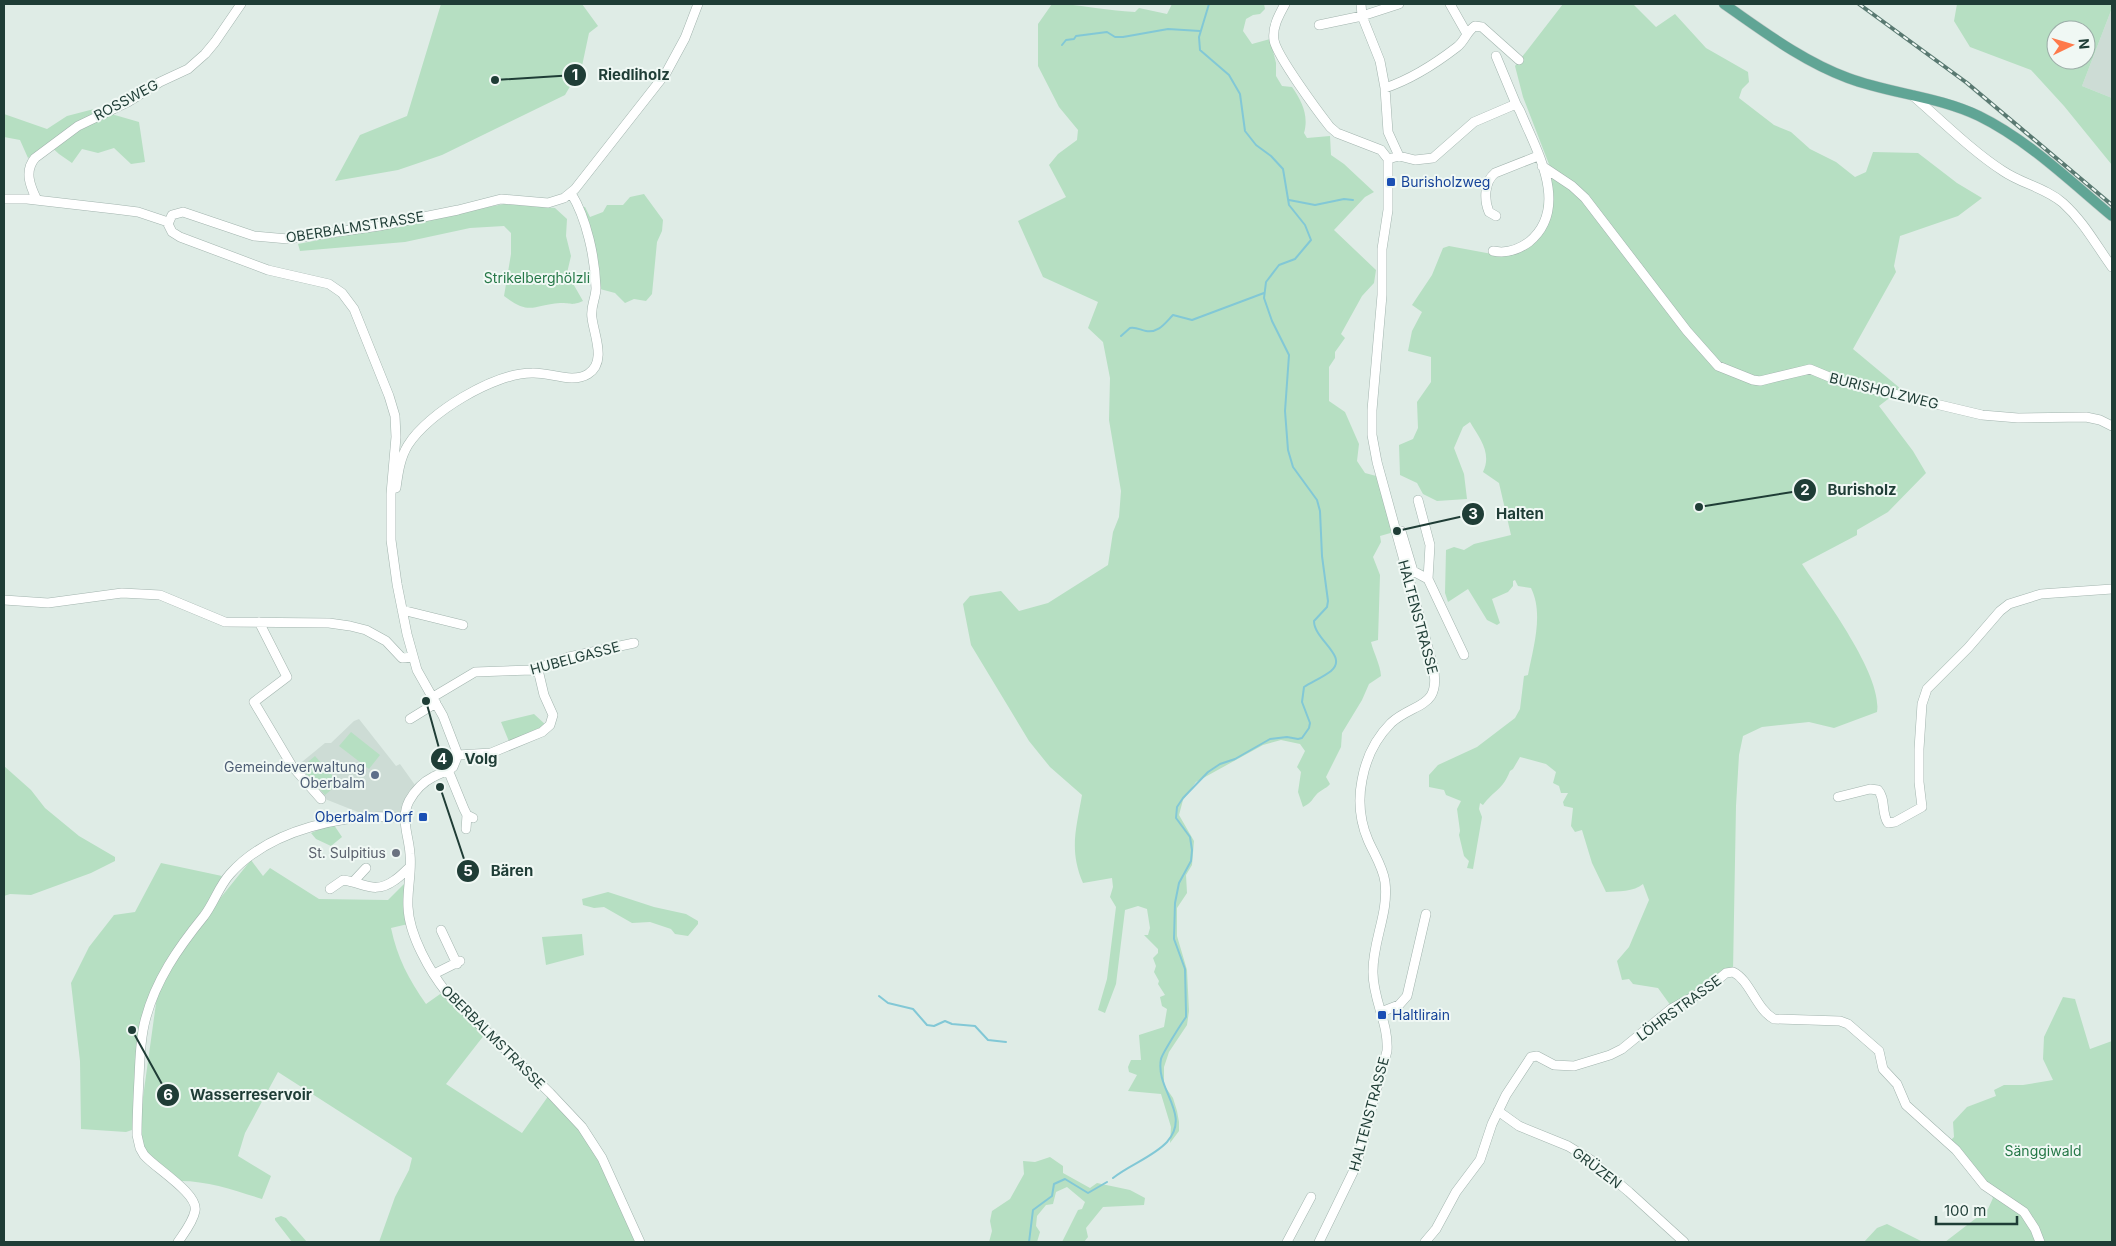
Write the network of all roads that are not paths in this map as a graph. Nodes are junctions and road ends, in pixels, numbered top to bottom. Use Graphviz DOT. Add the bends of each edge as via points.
graph roads {
  1 [pos="241,4"];
  2 [pos="698,4"];
  3 [pos="1285,4"];
  4 [pos="1361,4"];
  5 [pos="1399,4"];
  6 [pos="1450,4"];
  7 [pos="1724,4"];
  8 [pos="1362,16"];
  9 [pos="1319,25"];
  10 [pos="1467,34"];
  11 [pos="1496,56"];
  12 [pos="1519,60"];
  13 [pos="1385,88"];
  14 [pos="1912,95"];
  15 [pos="1516,104"];
  16 [pos="1399,156"];
  17 [pos="1538,156"];
  18 [pos="1388,159"];
  19 [pos="1542,166"];
  20 [pos="571,193"];
  21 [pos="4,199"];
  22 [pos="37,200"];
  23 [pos="1496,216"];
  24 [pos="2112,216"];
  25 [pos="168,222"];
  26 [pos="1494,251"];
  27 [pos="2112,267"];
  28 [pos="2112,426"];
  29 [pos="1418,500"];
  30 [pos="391,501"];
  31 [pos="1390,512"];
  32 [pos="1428,579"];
  33 [pos="2112,589"];
  34 [pos="4,600"];
  35 [pos="402,610"];
  36 [pos="259,622"];
  37 [pos="463,625"];
  38 [pos="634,642"];
  39 [pos="1464,655"];
  40 [pos="413,658"];
  41 [pos="536,672"];
  42 [pos="434,700"];
  43 [pos="410,719"];
  44 [pos="458,755"];
  45 [pos="448,770"];
  46 [pos="1838,797"];
  47 [pos="321,799"];
  48 [pos="407,806"];
  49 [pos="388,815"];
  50 [pos="404,818"];
  51 [pos="466,830"];
  52 [pos="410,867"];
  53 [pos="366,868"];
  54 [pos="353,882"];
  55 [pos="330,889"];
  56 [pos="1426,914"];
  57 [pos="441,930"];
  58 [pos="434,974"];
  59 [pos="1381,1012"];
  60 [pos="1498,1111"];
  61 [pos="1311,1197"];
  62 [pos="178,1242"];
  63 [pos="640,1242"];
  64 [pos="1287,1242"];
  65 [pos="1319,1242"];
  66 [pos="1425,1242"];
  67 [pos="1684,1242"];
  68 [pos="2040,1242"];
  1 -- 22 [label="street, ROSSWEG" via="210,48 188,69 78,126 35,158 30,164 29,177"];
  2 -- 20 [label="street, OBERBALMSTRASSE" via="685,38 666,73"];
  3 -- 18 [label="street" via="1274,32 1274,41 1282,58 1330,127 1380,150"];
  4 -- 8 [label="street"];
  5 -- 8 [label="street"];
  6 -- 10 [label="street"];
  7 -- 14 [label="main road" via="1787,47 1828,69 1853,80"];
  8 -- 9 [label="street"];
  8 -- 13 [label="street" via="1380,61"];
  10 -- 12 [label="street" via="1475,26 1482,27"];
  10 -- 13 [label="street" via="1459,46 1417,75"];
  11 -- 15 [label="street"];
  13 -- 16 [label="street" via="1388,132"];
  14 -- 24 [label="main road" via="1956,107 1996,126 2032,150"];
  14 -- 27 [label="street" via="1996,167 2063,203 2085,226"];
  15 -- 16 [label="street" via="1474,122 1433,158 1415,160"];
  15 -- 17 [label="street"];
  16 -- 18 [label="street"];
  17 -- 19 [label="street"];
  17 -- 23 [label="street" via="1491,177 1485,200 1489,212"];
  18 -- 31 [label="street, HALTENSTRASSE" via="1388,210 1382,249 1382,295 1372,423 1374,449"];
  19 -- 26 [label="street" via="1550,197 1545,221 1524,245 1513,251"];
  19 -- 28 [label="street, BURISHOLZWEG" via="1585,198 1687,331 1723,369 1760,381 1810,369 1839,381 1982,415 2086,417"];
  20 -- 25 [label="street, OBERBALMSTRASSE" via="548,204 501,199 393,223 296,238 254,236 182,212 172,215"];
  20 -- 30 [label="street" via="584,223 596,290 592,318 598,358 593,370 578,378 543,373 515,375 470,393 432,417 404,451 395,498"];
  21 -- 22 [label="street"];
  22 -- 25 [label="street" via="133,211"];
  25 -- 30 [label="street" via="170,231 180,237 287,276 325,282 348,300 364,330 395,416"];
  29 -- 32 [label="street, HALTENSTRASSE" via="1430,544"];
  30 -- 35 [label="street" via="393,559"];
  31 -- 32 [label="street, HALTENSTRASSE" via="1396,513 1413,571"];
  31 -- 59 [label="street, HALTENSTRASSE" via="1435,681 1428,701 1395,720 1382,733 1372,748 1362,780 1360,802 1363,823 1385,883 1385,908 1373,968"];
  32 -- 39 [label="street, HALTENSTRASSE"];
  33 -- 46 [label="street" via="2041,594 2009,604 1927,689 1922,704 1919,749 1922,808 1888,823 1878,790"];
  34 -- 36 [label="street" via="48,603 146,593 180,602 225,622"];
  35 -- 37 [label="street"];
  35 -- 40 [label="street"];
  36 -- 40 [label="street" via="350,626 386,641 402,658"];
  36 -- 47 [label="street" via="287,677 254,702 292,766"];
  38 -- 41 [label="street, HUBELGASSE" via="569,657"];
  40 -- 42 [label="street"];
  41 -- 42 [label="street, HUBELGASSE" via="474,672"];
  41 -- 44 [label="street" via="554,717 550,725 542,732 491,753"];
  42 -- 43 [label="street, HUBELGASSE"];
  42 -- 44 [label="street"];
  44 -- 45 [label="street, OBERBALMSTRASSE" via="456,764"];
  45 -- 48 [label="street, OBERBALMSTRASSE" via="426,781"];
  45 -- 51 [label="street" via="470,816"];
  48 -- 49 [label="street"];
  48 -- 50 [label="street, OBERBALMSTRASSE"];
  49 -- 50 [label="street"];
  49 -- 62 [label="street" via="331,821 262,848 226,879 157,985 142,1039 137,1135 144,1156 186,1191 195,1203 195,1214"];
  50 -- 52 [label="street, OBERBALMSTRASSE"];
  52 -- 54 [label="street" via="385,887 372,888"];
  52 -- 58 [label="street, OBERBALMSTRASSE" via="410,922"];
  53 -- 54 [label="street"];
  54 -- 55 [label="street" via="341,881"];
  56 -- 59 [label="street" via="1407,996 1399,1005"];
  57 -- 58 [label="street" via="459,963"];
  58 -- 63 [label="street, OBERBALMSTRASSE" via="447,994 582,1127 602,1158"];
  59 -- 65 [label="street, HALTENSTRASSE" via="1387,1038 1384,1064 1354,1171"];
  60 -- 66 [label="street, LÖHRSTRASSE" via="1480,1160"];
  60 -- 67 [label="street, GRÜZEN" via="1519,1126 1568,1146 1591,1160"];
  60 -- 68 [label="street, LÖHRSTRASSE" via="1531,1056 1554,1065 1574,1066 1610,1055 1672,1009 1704,991 1726,973 1733,972 1774,1019 1840,1021 1874,1046 1881,1054 1883,1069 1896,1084 1906,1105 1956,1150 1984,1185 2024,1212"];
  61 -- 64 [label="street"];
}
